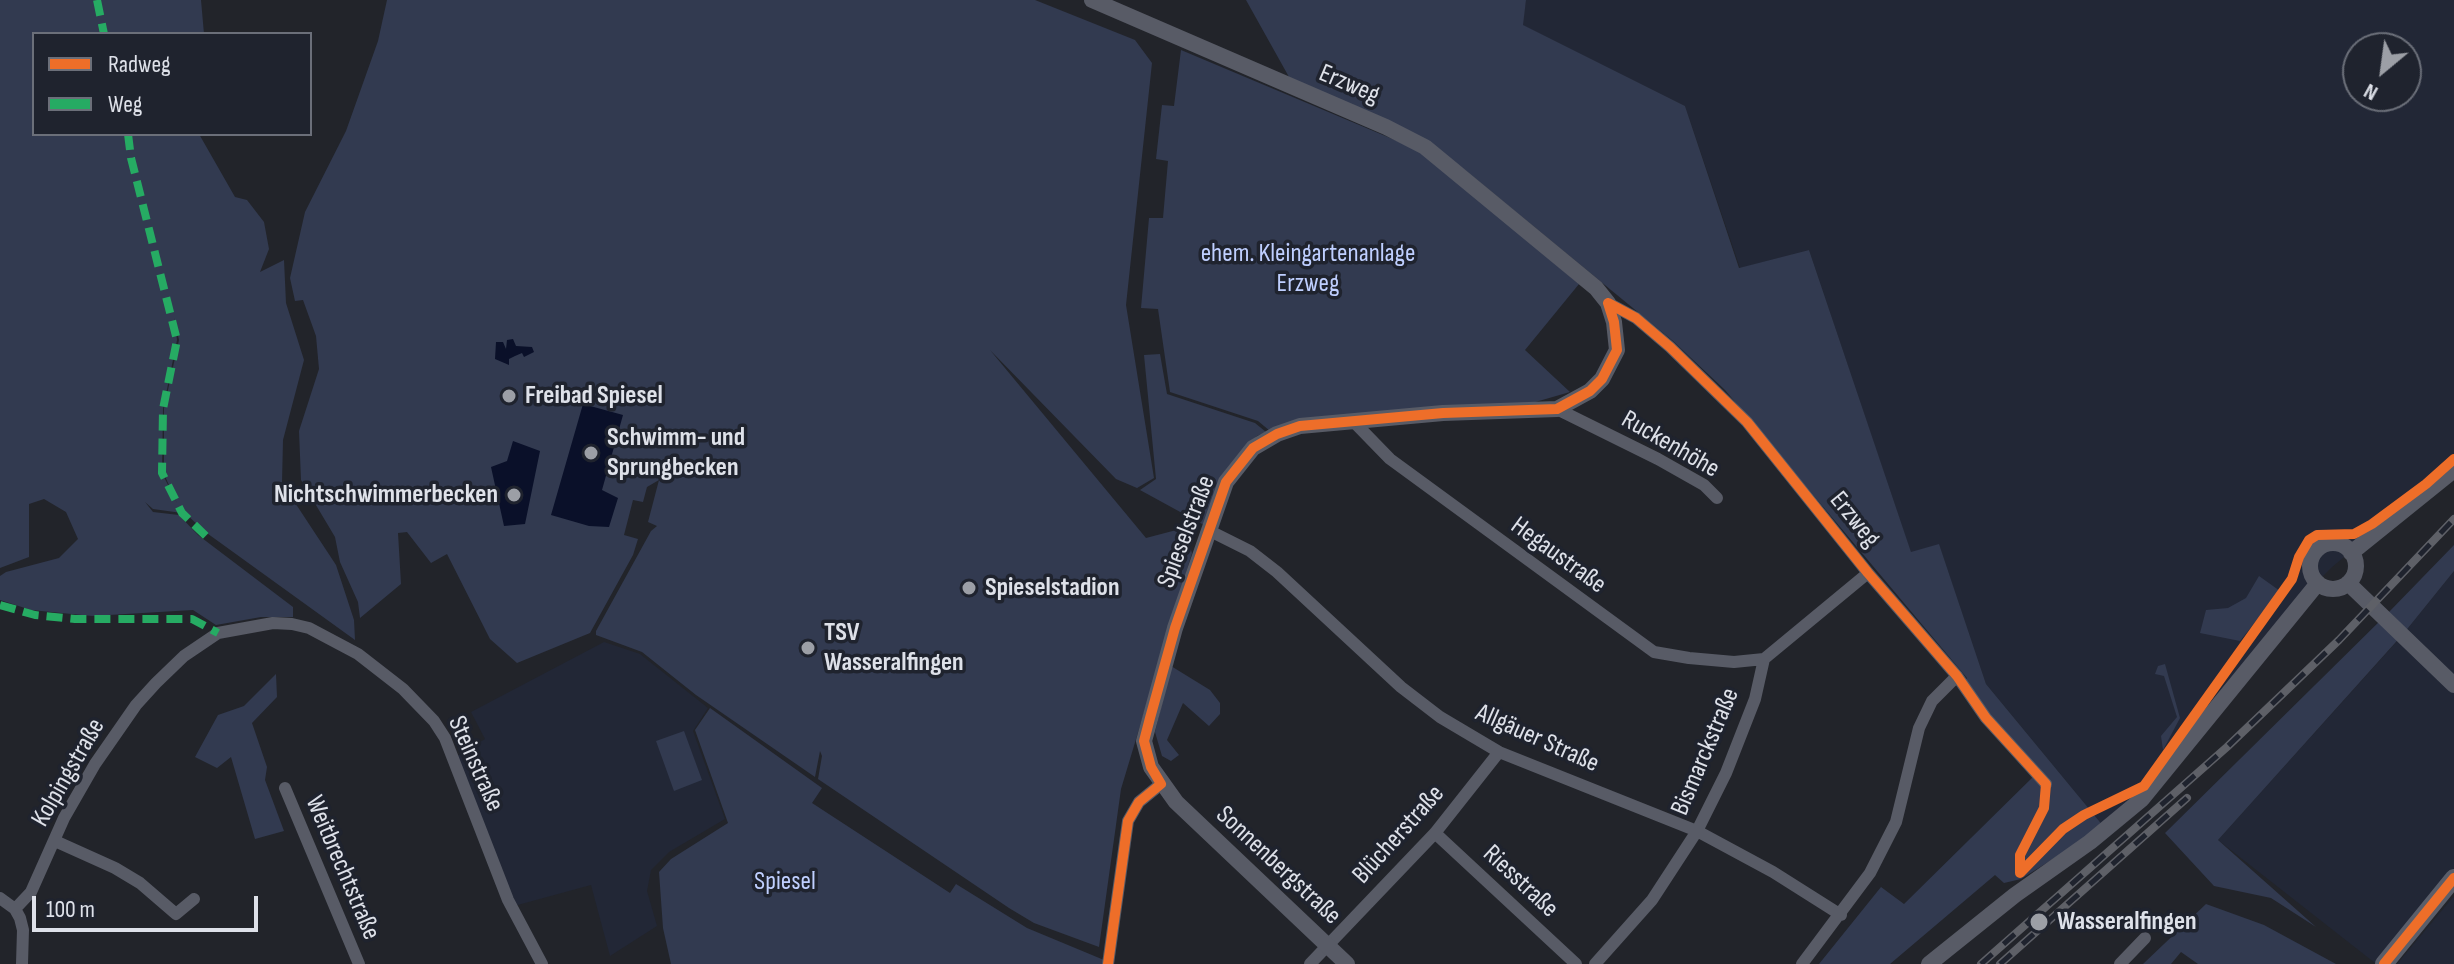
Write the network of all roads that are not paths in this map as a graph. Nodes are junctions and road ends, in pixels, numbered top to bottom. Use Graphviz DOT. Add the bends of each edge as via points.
graph roads {
  1 [pos="1092,0"];
  2 [pos="1608,303"];
  3 [pos="1557,409"];
  4 [pos="1353,421"];
  5 [pos="2454,470"];
  6 [pos="1717,498"];
  7 [pos="1208,530"];
  8 [pos="2351,553"];
  9 [pos="1868,573"];
  10 [pos="2318,583"];
  11 [pos="2348,583"];
  12 [pos="218,633"];
  13 [pos="1764,659"];
  14 [pos="1957,676"];
  15 [pos="2454,685"];
  16 [pos="1499,752"];
  17 [pos="1161,784"];
  18 [pos="2046,784"];
  19 [pos="285,788"];
  20 [pos="1176,802"];
  21 [pos="1697,831"];
  22 [pos="1435,833"];
  23 [pos="55,841"];
  24 [pos="2454,878"];
  25 [pos="0,898"];
  26 [pos="194,899"];
  27 [pos="15,909"];
  28 [pos="1841,915"];
  29 [pos="2145,938"];
  30 [pos="1327,945"];
  31 [pos="22,964"];
  32 [pos="359,964"];
  33 [pos="542,964"];
  34 [pos="1108,964"];
  35 [pos="1310,964"];
  36 [pos="1347,964"];
  37 [pos="1576,964"];
  38 [pos="1595,964"];
  39 [pos="1802,964"];
  40 [pos="1929,964"];
  41 [pos="2120,964"];
  42 [pos="2384,964"];
  1 -- 2 [label="street, Erzweg" via="1425,147"];
  2 -- 3 [label="street, Spieselstraße" via="1617,350 1590,391"];
  2 -- 9 [label="street, Erzweg" via="1647,328 1723,396"];
  3 -- 4 [label="street, Spieselstraße"];
  3 -- 6 [label="street, Ruckenhöhe" via="1658,459"];
  4 -- 7 [label="street, Spieselstraße" via="1300,426 1253,448 1226,482"];
  4 -- 13 [label="street, Hegaustraße" via="1390,459 1654,652 1734,662"];
  5 -- 8 [label="street"];
  7 -- 16 [label="street, Allgäuer Straße" via="1250,551 1401,687"];
  7 -- 17 [label="street, Spieselstraße" via="1144,741"];
  8 -- 10 [label="street" via="2337,544 2317,549 2310,569"];
  8 -- 11 [label="street" via="2355,571"];
  9 -- 13 [label="street"];
  9 -- 14 [label="street, Erzweg"];
  10 -- 11 [label="street" via="2335,589"];
  10 -- 40 [label="street" via="2142,799"];
  11 -- 15 [label="street"];
  12 -- 23 [label="street, Kolpingstraße" via="184,656 136,705 78,791"];
  12 -- 33 [label="street, Steinstraße" via="273,623 309,628 358,654 423,708 445,738 508,900"];
  13 -- 21 [label="street, Bismarckstraße" via="1755,699"];
  14 -- 18 [label="street, Erzweg" via="1986,718"];
  14 -- 28 [label="street" via="1932,701 1919,728 1896,822"];
  16 -- 21 [label="street, Allgäuer Straße"];
  16 -- 22 [label="street, Blücherstraße"];
  17 -- 20 [label="street, Spieselstraße"];
  17 -- 34 [label="street" via="1139,802 1128,821"];
  19 -- 32 [label="street, Weitbrechtstraße"];
  20 -- 30 [label="street, Sonnenbergstraße"];
  21 -- 28 [label="street, Allgäuer Straße"];
  21 -- 38 [label="street, Bismarckstraße" via="1652,900"];
  22 -- 30 [label="street, Blücherstraße"];
  22 -- 37 [label="street, Riesstraße"];
  23 -- 26 [label="street" via="140,883 176,914"];
  23 -- 27 [label="street, Kolpingstraße" via="31,892"];
  24 -- 42 [label="main road"];
  25 -- 27 [label="street"];
  27 -- 31 [label="street" via="23,930"];
  28 -- 39 [label="street"];
  29 -- 41 [label="street"];
  30 -- 35 [label="street, Blücherstraße"];
  30 -- 36 [label="street, Sonnenbergstraße"];
}
